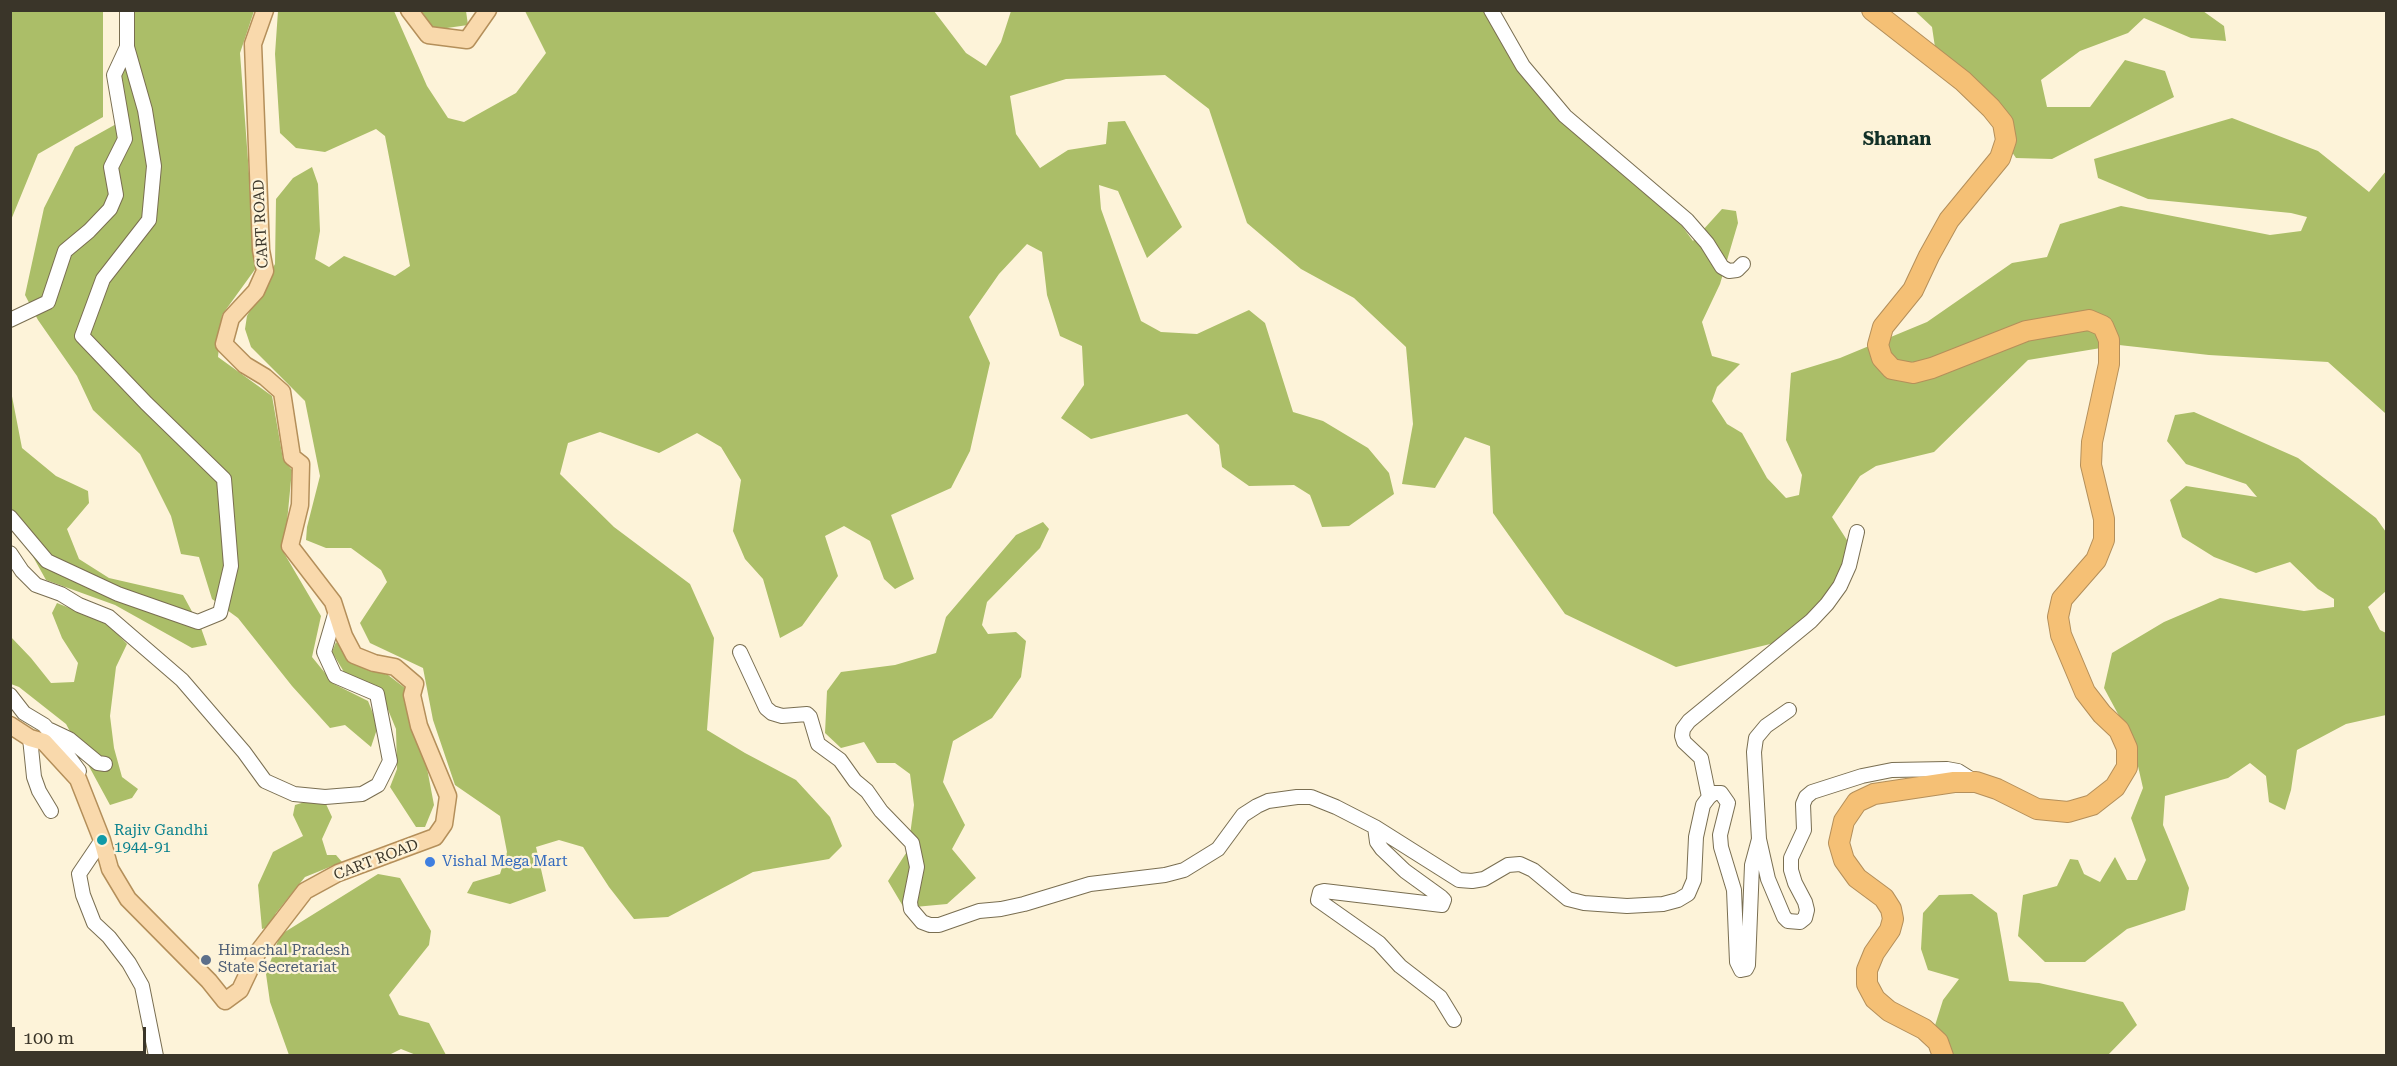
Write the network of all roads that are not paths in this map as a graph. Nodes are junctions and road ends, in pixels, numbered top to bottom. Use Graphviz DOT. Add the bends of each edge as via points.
graph roads {
  1 [pos="127,10"];
  2 [pos="265,10"];
  3 [pos="409,10"];
  4 [pos="488,10"];
  5 [pos="1491,10"];
  6 [pos="1872,10"];
  7 [pos="127,47"];
  8 [pos="1743,264"];
  9 [pos="10,320"];
  10 [pos="10,517"];
  11 [pos="1857,532"];
  12 [pos="10,553"];
  13 [pos="336,611"];
  14 [pos="740,652"];
  15 [pos="10,695"];
  16 [pos="1789,710"];
  17 [pos="10,725"];
  18 [pos="47,729"];
  19 [pos="30,738"];
  20 [pos="105,764"];
  21 [pos="1976,782"];
  22 [pos="1708,797"];
  23 [pos="87,800"];
  24 [pos="51,811"];
  25 [pos="1375,827"];
  26 [pos="1759,839"];
  27 [pos="102,840"];
  28 [pos="1454,1020"];
  29 [pos="156,1056"];
  30 [pos="1943,1056"];
  1 -- 7 [label="street"];
  2 -- 13 [label="main road, CART ROAD" via="253,44 265,271 256,291 231,318 224,344 282,392 292,458 301,464 300,505 290,546"];
  3 -- 4 [label="main road" via="428,35 467,40"];
  5 -- 8 [label="street" via="1523,66 1564,116 1687,220 1722,267 1737,270"];
  6 -- 21 [label="highway" via="1963,81 1991,108 2003,123 2006,140 2000,158 1949,220 1913,290 1883,327 1878,345 1882,358 1892,369 1913,373 2026,331 2089,320 2103,326 2109,340 2109,364 2092,442 2091,465 2104,519 2104,540 2096,560 2062,599 2058,617 2061,635 2085,692 2119,730 2127,748 2127,766 2115,787 2092,805 2068,812 2037,809"];
  7 -- 9 [label="street" via="114,75 125,139 111,167 116,195 110,209 65,251 48,302"];
  7 -- 10 [label="street" via="145,111 154,166 149,220 103,279 82,336 224,479 231,566 220,613 198,622 118,594 47,561"];
  11 -- 22 [label="street" via="1849,566 1827,604 1683,729 1684,742 1701,758"];
  12 -- 13 [label="street" via="36,585 109,617 182,680 265,781 294,794 362,794 378,785 390,761 377,694 335,676 324,652"];
  13 -- 27 [label="main road, CART ROAD" via="354,654 395,667 415,684 412,695 419,726 448,796 444,824 435,837 338,873 305,891 258,952 240,990 225,1001 128,899 110,869"];
  14 -- 25 [label="street" via="766,708 782,716 807,714 818,744 840,760 912,843 917,867 911,909 930,925 1090,884 1184,870 1218,849 1243,815 1268,801 1311,797"];
  15 -- 18 [label="street" via="24,713"];
  16 -- 26 [label="street" via="1756,738"];
  17 -- 19 [label="main road, CART ROAD"];
  18 -- 20 [label="street"];
  18 -- 23 [label="street" via="87,782"];
  19 -- 23 [label="main road, CART ROAD" via="44,742 78,779"];
  19 -- 24 [label="street" via="34,777"];
  21 -- 26 [label="street" via="1947,769 1892,770 1812,792 1806,797 1804,830 1791,858 1791,870 1807,910 1800,922 1784,917 1768,879"];
  21 -- 30 [label="highway" via="1874,794 1857,802 1844,821 1839,843 1844,860 1857,878 1884,898 1891,909 1890,930 1867,970 1875,999 1924,1029 1938,1042"];
  22 -- 25 [label="street" via="1698,820 1694,880 1688,894 1663,903 1627,906 1568,899 1520,864 1508,865 1484,879 1459,880"];
  22 -- 26 [label="street" via="1721,793 1728,803 1720,847 1734,890 1737,962 1741,970 1748,965 1752,865"];
  23 -- 27 [label="main road, CART ROAD"];
  25 -- 28 [label="street" via="1382,849 1444,903 1439,906 1324,891 1318,900 1379,943 1400,966 1440,997"];
  27 -- 29 [label="street" via="79,874 83,896 94,923 129,963 142,986"];
}
